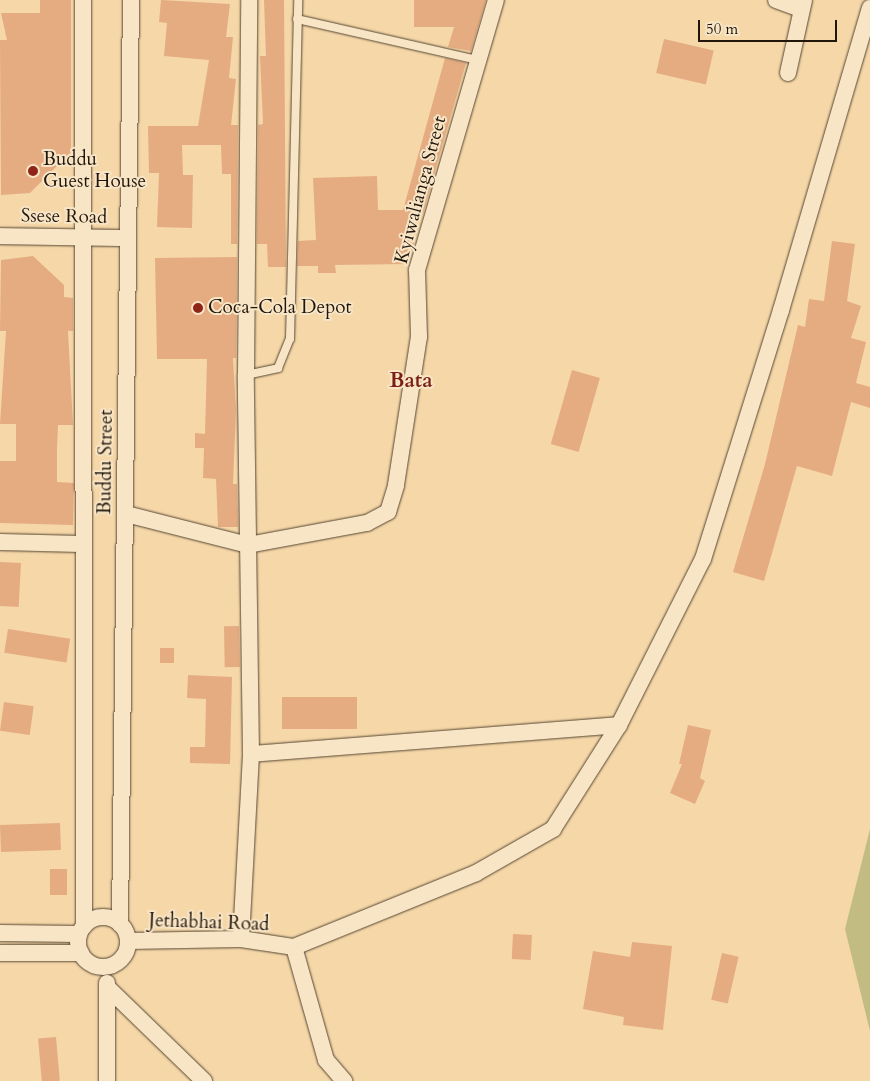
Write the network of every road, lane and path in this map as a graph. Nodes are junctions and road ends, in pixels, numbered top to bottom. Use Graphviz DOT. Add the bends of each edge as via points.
graph roads {
  1 [pos="83,0"];
  2 [pos="131,0"];
  3 [pos="249,0"];
  4 [pos="298,0"];
  5 [pos="496,0"];
  6 [pos="776,0"];
  7 [pos="802,5"];
  8 [pos="870,8"];
  9 [pos="297,19"];
  10 [pos="478,60"];
  11 [pos="788,73"];
  12 [pos="0,236"];
  13 [pos="81,237"];
  14 [pos="128,238"];
  15 [pos="246,375"];
  16 [pos="126,514"];
  17 [pos="0,542"];
  18 [pos="81,544"];
  19 [pos="248,545"];
  20 [pos="619,725"];
  21 [pos="251,754"];
  22 [pos="120,924"];
  23 [pos="82,930"];
  24 [pos="0,933"];
  25 [pos="241,939"];
  26 [pos="128,941"];
  27 [pos="294,947"];
  28 [pos="0,953"];
  29 [pos="81,953"];
  30 [pos="105,967"];
  31 [pos="108,988"];
  32 [pos="107,1081"];
  33 [pos="204,1081"];
  34 [pos="344,1081"];
  1 -- 13 [label="street"];
  2 -- 14 [label="street, Buddu Street"];
  3 -- 15 [label="street"];
  4 -- 9 [label="lane"];
  5 -- 10 [label="street, Kyiwalianga Street"];
  6 -- 7 [label="street"];
  7 -- 11 [label="street"];
  8 -- 20 [label="street" via="781,310 702,559"];
  9 -- 10 [label="lane"];
  9 -- 15 [label="lane" via="290,339 278,368"];
  10 -- 19 [label="street, Kyiwalianga Street" via="417,270 419,337 396,485 388,512 367,523"];
  12 -- 13 [label="street, Ssese Road"];
  13 -- 14 [label="street, Ssese Road"];
  13 -- 18 [label="street"];
  14 -- 16 [label="street, Buddu Street"];
  15 -- 19 [label="street"];
  16 -- 19 [label="street, Kyiwalianga Street"];
  16 -- 22 [label="street, Buddu Street"];
  17 -- 18 [label="street"];
  18 -- 23 [label="street"];
  19 -- 21 [label="street"];
  20 -- 21 [label="street"];
  20 -- 27 [label="street" via="553,829 476,873"];
  21 -- 25 [label="street"];
  22 -- 23 [label="street" via="102,918"];
  22 -- 26 [label="street"];
  23 -- 24 [label="street"];
  23 -- 29 [label="street"];
  25 -- 26 [label="street, Jethabhai Road"];
  25 -- 27 [label="street, Jethabhai Road"];
  26 -- 30 [label="street" via="122,959"];
  27 -- 34 [label="street, Jethabhai Road" via="326,1060"];
  28 -- 29 [label="street"];
  29 -- 30 [label="street" via="87,961"];
  30 -- 31 [label="street"];
  31 -- 32 [label="street"];
  31 -- 33 [label="street"];
}
